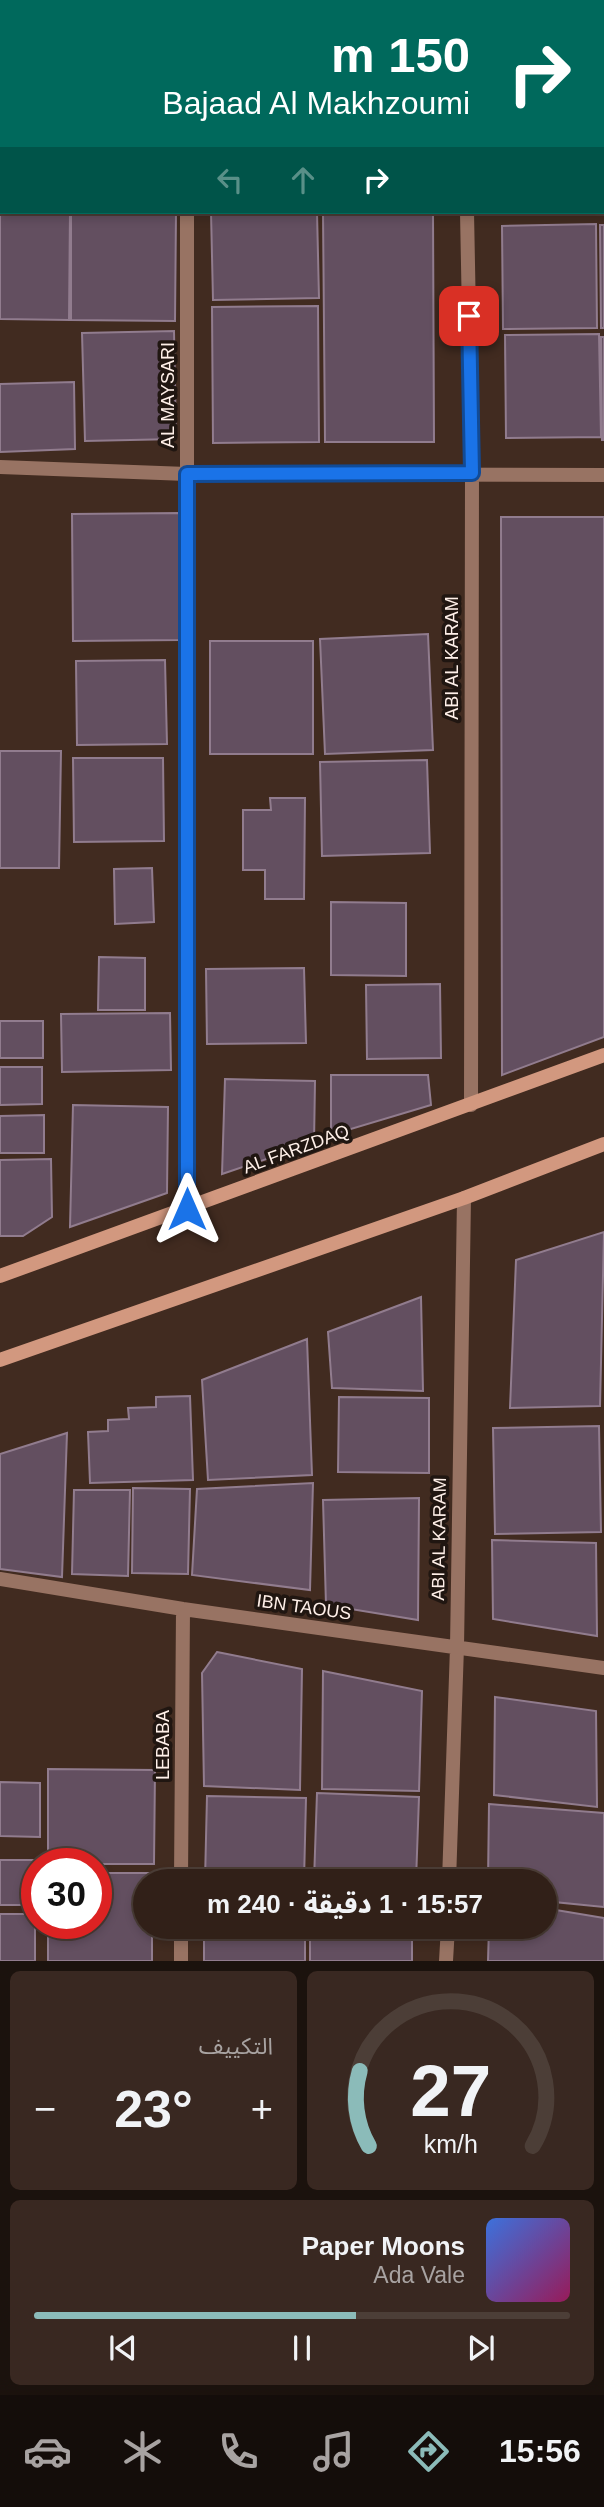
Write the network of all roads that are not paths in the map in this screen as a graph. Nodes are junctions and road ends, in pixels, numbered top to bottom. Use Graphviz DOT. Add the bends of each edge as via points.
graph roads {
  1 [pos="187,214"];
  2 [pos="467,214"];
  3 [pos="0,467"];
  4 [pos="472,473"];
  5 [pos="187,474"];
  6 [pos="604,475"];
  7 [pos="604,1055"];
  8 [pos="471,1105"];
  9 [pos="604,1144"];
  10 [pos="464,1198"];
  11 [pos="187,1209"];
  12 [pos="0,1276"];
  13 [pos="0,1360"];
  14 [pos="0,1578"];
  15 [pos="183,1609"];
  16 [pos="457,1647"];
  17 [pos="604,1668"];
  18 [pos="181,1869"];
  19 [pos="449,1869"];
  20 [pos="181,1939"];
  21 [pos="447,1939"];
  22 [pos="181,1961"];
  23 [pos="446,1961"];
  1 -- 5 [label="street, AL MAYSARI"];
  2 -- 4 [label="street, ABI AL KARAM"];
  3 -- 5 [label="street"];
  4 -- 5 [label="street"];
  4 -- 6 [label="street"];
  4 -- 8 [label="street, ABI AL KARAM"];
  5 -- 11 [label="street, AL MAYSARI"];
  7 -- 8 [label="street, AL FARZDAQ"];
  8 -- 11 [label="street, AL FARZDAQ"];
  9 -- 10 [label="street"];
  10 -- 13 [label="street"];
  10 -- 16 [label="street, ABI AL KARAM"];
  11 -- 12 [label="street, AL FARZDAQ"];
  14 -- 15 [label="street, IBN TAOUS"];
  15 -- 16 [label="street, IBN TAOUS"];
  15 -- 18 [label="street, LEBABA"];
  16 -- 17 [label="street, IBN TAOUS"];
  16 -- 19 [label="street, ABI AL KARAM"];
  20 -- 22 [label="street"];
  21 -- 23 [label="street"];
}
